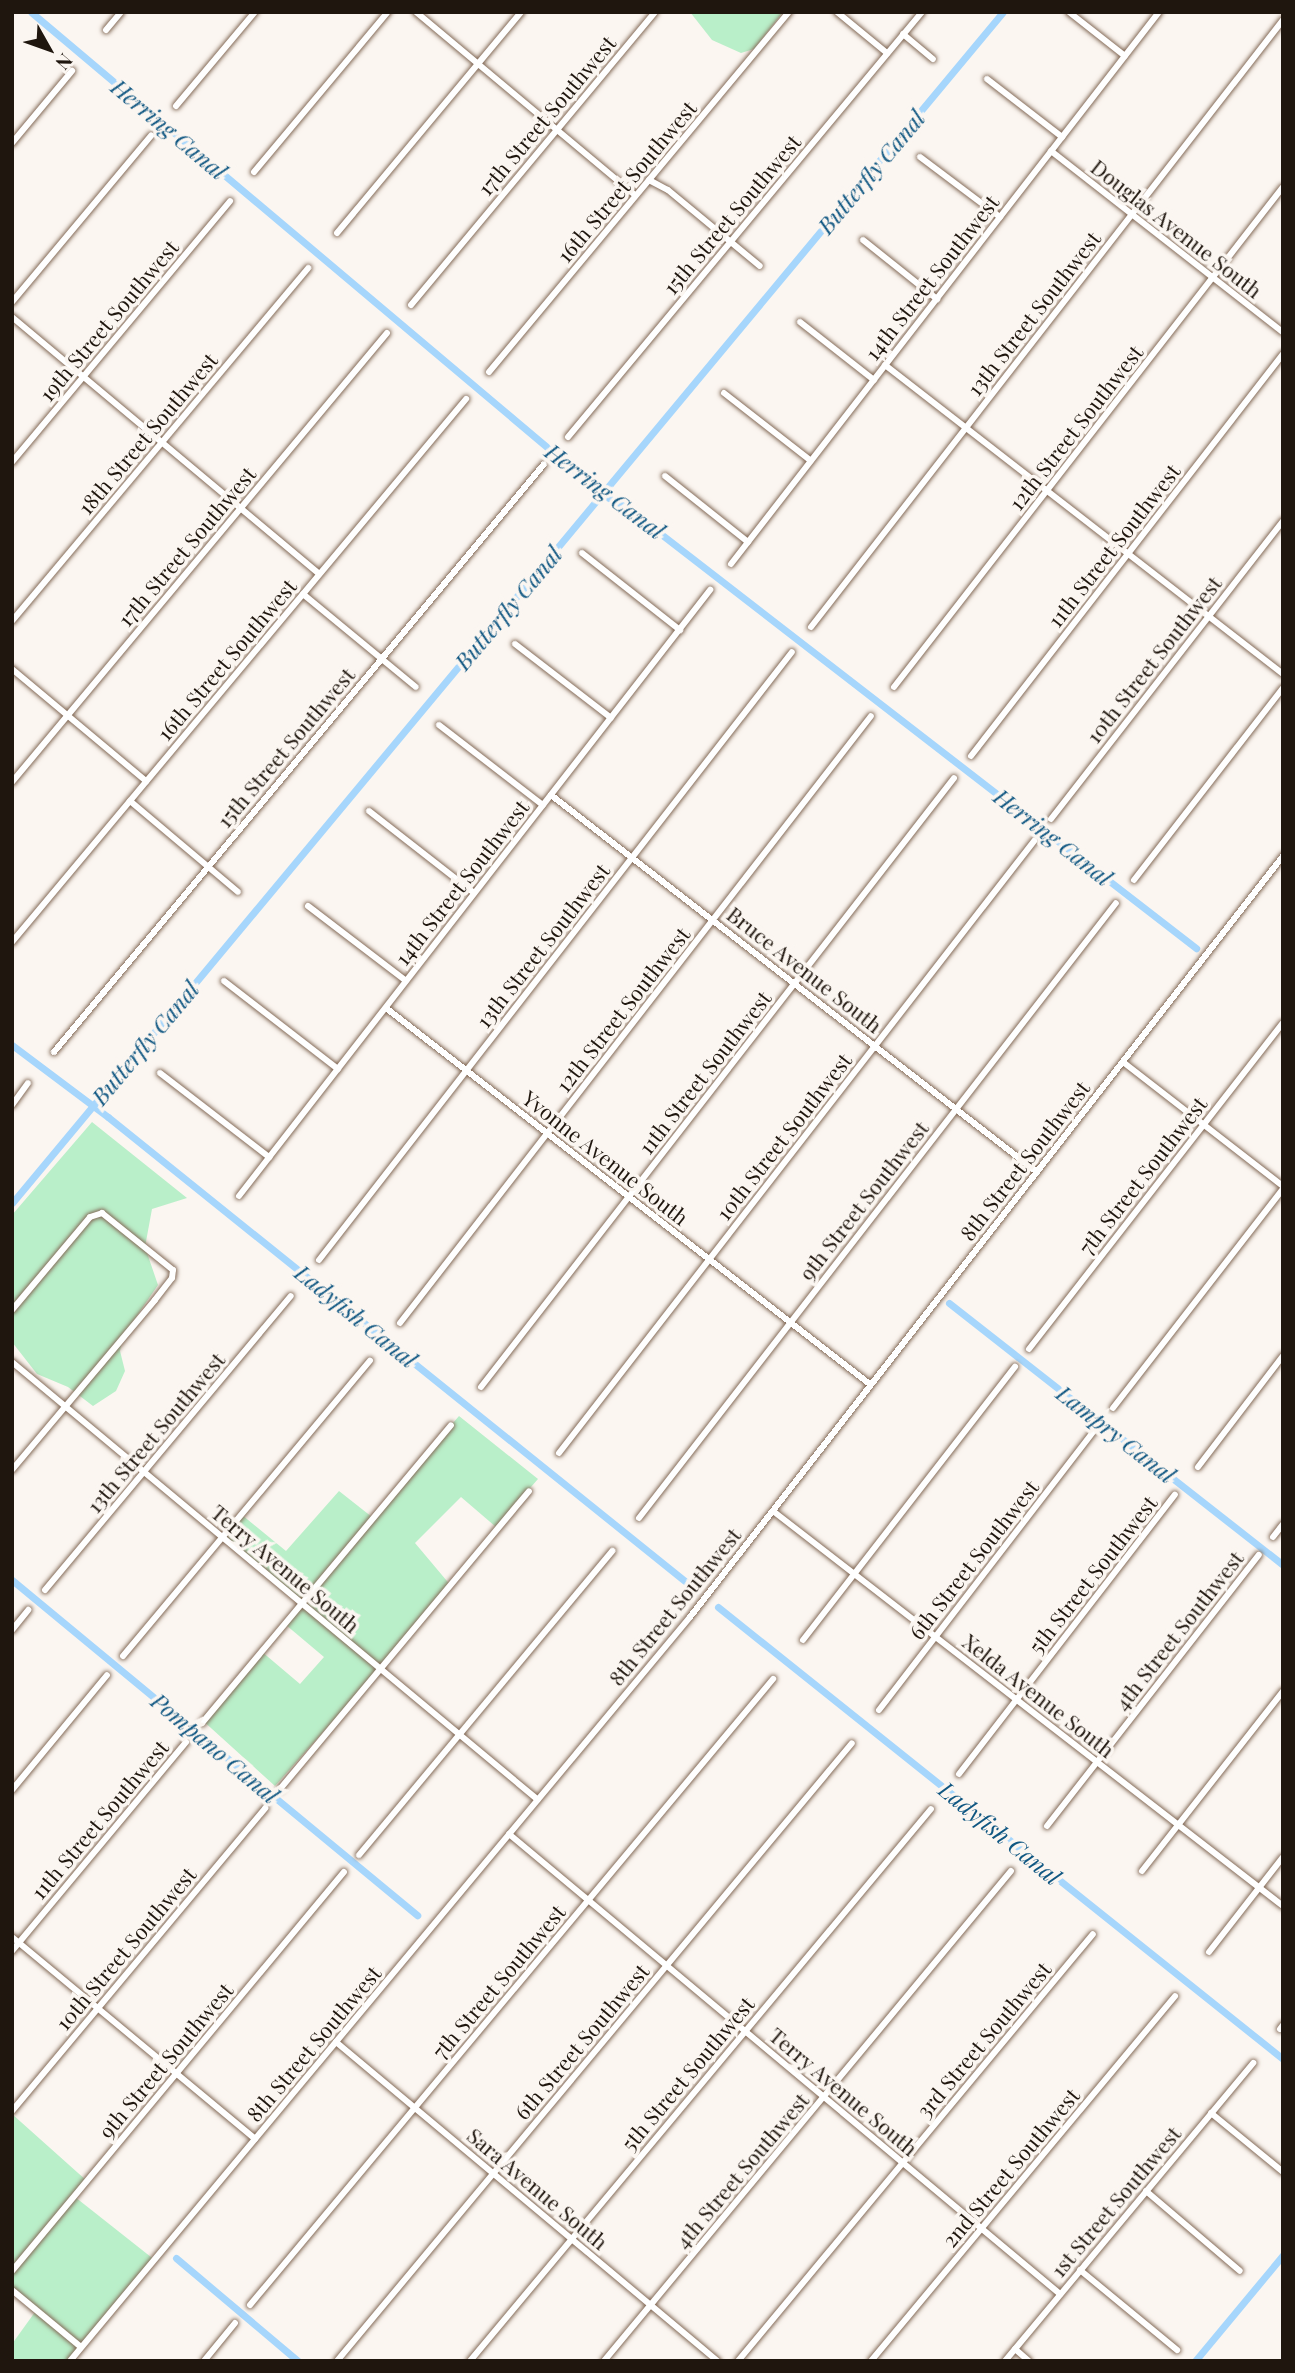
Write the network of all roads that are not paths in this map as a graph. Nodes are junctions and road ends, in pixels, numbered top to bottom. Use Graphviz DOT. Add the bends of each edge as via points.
graph roads {
  1 [pos="121,12"];
  2 [pos="255,12"];
  3 [pos="388,12"];
  4 [pos="416,12"];
  5 [pos="521,12"];
  6 [pos="655,12"];
  7 [pos="789,12"];
  8 [pos="838,12"];
  9 [pos="922,12"];
  10 [pos="1069,12"];
  11 [pos="1159,12"];
  12 [pos="1283,20"];
  13 [pos="106,30"];
  14 [pos="903,34"];
  15 [pos="887,54"];
  16 [pos="1125,56"];
  17 [pos="933,59"];
  18 [pos="478,64"];
  19 [pos="72,71"];
  20 [pos="987,79"];
  21 [pos="176,106"];
  22 [pos="557,130"];
  23 [pos="151,136"];
  24 [pos="1062,137"];
  25 [pos="12,143"];
  26 [pos="1051,151"];
  27 [pos="920,157"];
  28 [pos="254,172"];
  29 [pos="649,180"];
  30 [pos="1283,187"];
  31 [pos="635,195"];
  32 [pos="230,201"];
  33 [pos="1132,215"];
  34 [pos="1000,217"];
  35 [pos="337,233"];
  36 [pos="863,240"];
  37 [pos="731,242"];
  38 [pos="760,266"];
  39 [pos="308,268"];
  40 [pos="1212,277"];
  41 [pos="937,299"];
  42 [pos="12,302"];
  43 [pos="411,305"];
  44 [pos="12,317"];
  45 [pos="800,322"];
  46 [pos="1283,332"];
  47 [pos="387,333"];
  48 [pos="1283,354"];
  49 [pos="885,365"];
  50 [pos="489,372"];
  51 [pos="83,377"];
  52 [pos="874,380"];
  53 [pos="724,393"];
  54 [pos="466,399"];
  55 [pos="966,428"];
  56 [pos="568,437"];
  57 [pos="162,442"];
  58 [pos="811,461"];
  59 [pos="12,462"];
  60 [pos="544,464"];
  61 [pos="665,476"];
  62 [pos="1047,491"];
  63 [pos="241,508"];
  64 [pos="1283,521"];
  65 [pos="748,542"];
  66 [pos="582,553"];
  67 [pos="1128,554"];
  68 [pos="731,564"];
  69 [pos="319,574"];
  70 [pos="710,590"];
  71 [pos="303,594"];
  72 [pos="1209,617"];
  73 [pos="12,621"];
  74 [pos="811,627"];
  75 [pos="680,630"];
  76 [pos="515,644"];
  77 [pos="792,652"];
  78 [pos="382,659"];
  79 [pos="12,670"];
  80 [pos="1283,674"];
  81 [pos="416,687"];
  82 [pos="894,687"];
  83 [pos="1283,688"];
  84 [pos="68,715"];
  85 [pos="871,716"];
  86 [pos="611,718"];
  87 [pos="439,725"];
  88 [pos="971,756"];
  89 [pos="954,778"];
  90 [pos="146,781"];
  91 [pos="12,782"];
  92 [pos="551,794"];
  93 [pos="130,801"];
  94 [pos="543,805"];
  95 [pos="369,811"];
  96 [pos="1051,819"];
  97 [pos="1034,842"];
  98 [pos="1283,856"];
  99 [pos="632,857"];
  100 [pos="208,866"];
  101 [pos="1134,880"];
  102 [pos="238,892"];
  103 [pos="474,893"];
  104 [pos="1116,903"];
  105 [pos="308,906"];
  106 [pos="713,920"];
  107 [pos="12,942"];
  108 [pos="224,981"];
  109 [pos="406,981"];
  110 [pos="795,983"];
  111 [pos="386,1008"];
  112 [pos="1283,1023"];
  113 [pos="875,1046"];
  114 [pos="54,1052"];
  115 [pos="1123,1062"];
  116 [pos="338,1069"];
  117 [pos="466,1071"];
  118 [pos="160,1073"];
  119 [pos="28,1083"];
  120 [pos="12,1105"];
  121 [pos="956,1109"];
  122 [pos="1204,1124"];
  123 [pos="547,1133"];
  124 [pos="269,1157"];
  125 [pos="1037,1172"];
  126 [pos="1283,1188"];
  127 [pos="239,1196"];
  128 [pos="628,1197"];
  129 [pos="709,1259"];
  130 [pos="320,1260"];
  131 [pos="291,1296"];
  132 [pos="12,1310"];
  133 [pos="790,1322"];
  134 [pos="400,1323"];
  135 [pos="1029,1349"];
  136 [pos="1283,1356"];
  137 [pos="370,1361"];
  138 [pos="12,1362"];
  139 [pos="1015,1367"];
  140 [pos="871,1385"];
  141 [pos="481,1387"];
  142 [pos="65,1407"];
  143 [pos="1113,1408"];
  144 [pos="451,1425"];
  145 [pos="1095,1430"];
  146 [pos="559,1453"];
  147 [pos="1198,1467"];
  148 [pos="12,1470"];
  149 [pos="144,1472"];
  150 [pos="529,1491"];
  151 [pos="1175,1495"];
  152 [pos="773,1511"];
  153 [pos="639,1518"];
  154 [pos="1283,1524"];
  155 [pos="1273,1537"];
  156 [pos="223,1538"];
  157 [pos="611,1552"];
  158 [pos="1259,1555"];
  159 [pos="854,1574"];
  160 [pos="45,1590"];
  161 [pos="302,1604"];
  162 [pos="29,1610"];
  163 [pos="12,1630"];
  164 [pos="936,1636"];
  165 [pos="803,1640"];
  166 [pos="123,1656"];
  167 [pos="381,1669"];
  168 [pos="107,1675"];
  169 [pos="773,1679"];
  170 [pos="1283,1691"];
  171 [pos="1016,1699"];
  172 [pos="878,1710"];
  173 [pos="202,1723"];
  174 [pos="459,1735"];
  175 [pos="186,1742"];
  176 [pos="852,1743"];
  177 [pos="1097,1762"];
  178 [pos="959,1774"];
  179 [pos="280,1789"];
  180 [pos="12,1790"];
  181 [pos="538,1800"];
  182 [pos="265,1808"];
  183 [pos="931,1809"];
  184 [pos="1178,1825"];
  185 [pos="1047,1826"];
  186 [pos="509,1834"];
  187 [pos="359,1855"];
  188 [pos="1283,1857"];
  189 [pos="1012,1871"];
  190 [pos="1142,1871"];
  191 [pos="344,1872"];
  192 [pos="1259,1888"];
  193 [pos="588,1900"];
  194 [pos="1283,1906"];
  195 [pos="1093,1934"];
  196 [pos="12,1937"];
  197 [pos="19,1942"];
  198 [pos="12,1951"];
  199 [pos="1209,1952"];
  200 [pos="667,1965"];
  201 [pos="1175,1996"];
  202 [pos="98,2008"];
  203 [pos="746,2031"];
  204 [pos="336,2042"];
  205 [pos="1253,2063"];
  206 [pos="176,2074"];
  207 [pos="824,2097"];
  208 [pos="415,2107"];
  209 [pos="12,2110"];
  210 [pos="1211,2113"];
  211 [pos="255,2140"];
  212 [pos="903,2163"];
  213 [pos="1283,2172"];
  214 [pos="493,2173"];
  215 [pos="1146,2191"];
  216 [pos="982,2228"];
  217 [pos="572,2239"];
  218 [pos="1080,2270"];
  219 [pos="12,2271"];
  220 [pos="1240,2271"];
  221 [pos="12,2290"];
  222 [pos="1060,2294"];
  223 [pos="250,2305"];
  224 [pos="651,2305"];
  225 [pos="235,2323"];
  226 [pos="81,2347"];
  227 [pos="1015,2349"];
  228 [pos="1177,2350"];
  229 [pos="70,2361"];
  230 [pos="204,2361"];
  231 [pos="337,2361"];
  232 [pos="470,2361"];
  233 [pos="604,2361"];
  234 [pos="718,2361"];
  235 [pos="738,2361"];
  236 [pos="871,2361"];
  237 [pos="1005,2361"];
  238 [pos="1029,2361"];
  1 -- 13 [label="street"];
  2 -- 21 [label="street"];
  3 -- 28 [label="street"];
  4 -- 18 [label="street"];
  5 -- 18 [label="street"];
  6 -- 22 [label="street, 17th Street Southwest"];
  7 -- 29 [label="street, 16th Street Southwest"];
  8 -- 15 [label="street"];
  9 -- 14 [label="street, 15th Street Southwest"];
  10 -- 16 [label="street"];
  11 -- 16 [label="street, 14th Street Southwest"];
  12 -- 33 [label="street, 13th Street Southwest"];
  14 -- 15 [label="street, 15th Street Southwest"];
  14 -- 17 [label="street"];
  15 -- 37 [label="street, 15th Street Southwest"];
  16 -- 24 [label="street, 14th Street Southwest"];
  18 -- 22 [label="street"];
  18 -- 35 [label="street"];
  19 -- 25 [label="street"];
  20 -- 24 [label="street"];
  22 -- 31 [label="street"];
  22 -- 43 [label="street, 17th Street Southwest"];
  23 -- 42 [label="street"];
  24 -- 26 [label="street, 14th Street Southwest"];
  26 -- 33 [label="street, Douglas Avenue South"];
  26 -- 34 [label="street, 14th Street Southwest"];
  27 -- 34 [label="street"];
  29 -- 31 [label="street, 16th Street Southwest"];
  29 -- 37 [label="street"];
  30 -- 40 [label="street, 12th Street Southwest"];
  31 -- 50 [label="street, 16th Street Southwest"];
  32 -- 51 [label="street, 19th Street Southwest"];
  33 -- 40 [label="street, Douglas Avenue South"];
  33 -- 55 [label="street, 13th Street Southwest"];
  34 -- 41 [label="street, 14th Street Southwest"];
  36 -- 41 [label="street"];
  37 -- 38 [label="street"];
  37 -- 56 [label="street, 15th Street Southwest"];
  39 -- 57 [label="street, 18th Street Southwest"];
  40 -- 46 [label="street, Douglas Avenue South"];
  40 -- 62 [label="street, 12th Street Southwest"];
  41 -- 49 [label="street, 14th Street Southwest"];
  44 -- 51 [label="street"];
  45 -- 52 [label="street"];
  47 -- 63 [label="street, 17th Street Southwest"];
  48 -- 67 [label="street, 11th Street Southwest"];
  49 -- 52 [label="street, 14th Street Southwest"];
  49 -- 55 [label="street"];
  51 -- 57 [label="street"];
  51 -- 59 [label="street, 19th Street Southwest"];
  52 -- 58 [label="street, 14th Street Southwest"];
  53 -- 58 [label="street"];
  54 -- 69 [label="street, 16th Street Southwest"];
  55 -- 62 [label="street"];
  55 -- 74 [label="street, 13th Street Southwest"];
  57 -- 63 [label="street"];
  57 -- 73 [label="street, 18th Street Southwest"];
  58 -- 65 [label="street, 14th Street Southwest"];
  60 -- 78 [label="street, 15th Street Southwest"];
  61 -- 65 [label="street"];
  62 -- 67 [label="street"];
  62 -- 82 [label="street, 12th Street Southwest"];
  63 -- 69 [label="street"];
  63 -- 84 [label="street, 17th Street Southwest"];
  64 -- 72 [label="street, 10th Street Southwest"];
  65 -- 68 [label="street, 14th Street Southwest"];
  66 -- 75 [label="street"];
  67 -- 72 [label="street"];
  67 -- 88 [label="street, 11th Street Southwest"];
  69 -- 71 [label="street, 16th Street Southwest"];
  70 -- 75 [label="street, 14th Street Southwest"];
  71 -- 78 [label="street"];
  71 -- 90 [label="street, 16th Street Southwest"];
  72 -- 80 [label="street"];
  72 -- 96 [label="street, 10th Street Southwest"];
  75 -- 86 [label="street, 14th Street Southwest"];
  76 -- 86 [label="street"];
  77 -- 99 [label="street, 13th Street Southwest"];
  78 -- 81 [label="street"];
  78 -- 100 [label="street, 15th Street Southwest"];
  79 -- 84 [label="street"];
  83 -- 101 [label="street"];
  84 -- 90 [label="street"];
  84 -- 91 [label="street, 17th Street Southwest"];
  85 -- 106 [label="street, 12th Street Southwest"];
  86 -- 92 [label="street, 14th Street Southwest"];
  87 -- 94 [label="street"];
  89 -- 110 [label="street, 11th Street Southwest"];
  90 -- 93 [label="street, 16th Street Southwest"];
  92 -- 94 [label="street, 14th Street Southwest"];
  92 -- 99 [label="street, Bruce Avenue South"];
  93 -- 100 [label="street"];
  93 -- 107 [label="street, 16th Street Southwest"];
  94 -- 103 [label="street, 14th Street Southwest"];
  95 -- 103 [label="street"];
  97 -- 113 [label="street, 10th Street Southwest"];
  98 -- 115 [label="street, 8th Street Southwest"];
  99 -- 106 [label="street, Bruce Avenue South"];
  99 -- 117 [label="street, 13th Street Southwest"];
  100 -- 102 [label="street"];
  100 -- 114 [label="street, 15th Street Southwest"];
  103 -- 109 [label="street, 14th Street Southwest"];
  104 -- 121 [label="street, 9th Street Southwest"];
  105 -- 109 [label="street"];
  106 -- 110 [label="street, Bruce Avenue South"];
  106 -- 123 [label="street, 12th Street Southwest"];
  108 -- 116 [label="street"];
  109 -- 111 [label="street, 14th Street Southwest"];
  110 -- 113 [label="street, Bruce Avenue South"];
  110 -- 128 [label="street, 11th Street Southwest"];
  111 -- 116 [label="street, 14th Street Southwest"];
  111 -- 117 [label="street, Yvonne Avenue South"];
  112 -- 122 [label="street, 7th Street Southwest"];
  113 -- 121 [label="street, Bruce Avenue South"];
  113 -- 129 [label="street, 10th Street Southwest"];
  115 -- 122 [label="street"];
  115 -- 125 [label="street, 8th Street Southwest"];
  116 -- 124 [label="street, 14th Street Southwest"];
  117 -- 123 [label="street, Yvonne Avenue South"];
  117 -- 130 [label="street, 13th Street Southwest"];
  118 -- 124 [label="street"];
  119 -- 120 [label="street"];
  121 -- 125 [label="street, Bruce Avenue South"];
  121 -- 133 [label="street, 9th Street Southwest"];
  122 -- 126 [label="street"];
  122 -- 135 [label="street, 7th Street Southwest"];
  123 -- 128 [label="street, Yvonne Avenue South"];
  123 -- 134 [label="street, 12th Street Southwest"];
  124 -- 127 [label="street, 14th Street Southwest"];
  125 -- 140 [label="street, 8th Street Southwest"];
  126 -- 143 [label="street"];
  128 -- 129 [label="street, Yvonne Avenue South"];
  128 -- 141 [label="street, 11th Street Southwest"];
  129 -- 133 [label="street, Yvonne Avenue South"];
  129 -- 146 [label="street, 10th Street Southwest"];
  131 -- 149 [label="street, 13th Street Southwest"];
  132 -- 142 [label="street" via="90,1217 102,1213 173,1270 172,1278"];
  133 -- 140 [label="street, Yvonne Avenue South"];
  133 -- 153 [label="street, 9th Street Southwest"];
  136 -- 147 [label="street"];
  137 -- 156 [label="street"];
  138 -- 142 [label="street, Terry Avenue South"];
  139 -- 159 [label="street"];
  140 -- 152 [label="street, 8th Street Southwest"];
  142 -- 148 [label="street"];
  142 -- 149 [label="street, Terry Avenue South"];
  144 -- 161 [label="street"];
  145 -- 164 [label="street, 6th Street Southwest"];
  149 -- 156 [label="street, Terry Avenue South"];
  149 -- 160 [label="street, 13th Street Southwest"];
  150 -- 167 [label="street"];
  151 -- 171 [label="street, 5th Street Southwest"];
  152 -- 159 [label="street, Xelda Avenue South"];
  152 -- 181 [label="street, 8th Street Southwest"];
  154 -- 155 [label="street"];
  156 -- 161 [label="street, Terry Avenue South"];
  156 -- 166 [label="street"];
  157 -- 174 [label="street"];
  158 -- 177 [label="street, 4th Street Southwest"];
  159 -- 164 [label="street, Xelda Avenue South"];
  159 -- 165 [label="street"];
  161 -- 167 [label="street, Terry Avenue South"];
  161 -- 173 [label="street"];
  162 -- 163 [label="street"];
  164 -- 171 [label="street, Xelda Avenue South"];
  164 -- 172 [label="street, 6th Street Southwest"];
  167 -- 174 [label="street, Terry Avenue South"];
  167 -- 179 [label="street"];
  168 -- 180 [label="street"];
  169 -- 193 [label="street, 7th Street Southwest"];
  170 -- 184 [label="street"];
  171 -- 177 [label="street, Xelda Avenue South"];
  171 -- 178 [label="street, 5th Street Southwest"];
  174 -- 181 [label="street, Terry Avenue South"];
  174 -- 187 [label="street"];
  175 -- 197 [label="street, 11th Street Southwest"];
  176 -- 200 [label="street, 6th Street Southwest"];
  177 -- 184 [label="street, Xelda Avenue South"];
  177 -- 185 [label="street, 4th Street Southwest"];
  181 -- 186 [label="street, 8th Street Southwest"];
  182 -- 202 [label="street, 10th Street Southwest"];
  183 -- 203 [label="street, 5th Street Southwest"];
  184 -- 190 [label="street"];
  184 -- 192 [label="street, Xelda Avenue South"];
  186 -- 193 [label="street, Terry Avenue South"];
  186 -- 204 [label="street, 8th Street Southwest"];
  188 -- 192 [label="street"];
  189 -- 207 [label="street, 4th Street Southwest"];
  191 -- 206 [label="street, 9th Street Southwest"];
  192 -- 194 [label="street, Xelda Avenue South"];
  192 -- 199 [label="street"];
  193 -- 200 [label="street, Terry Avenue South"];
  193 -- 208 [label="street, 7th Street Southwest"];
  195 -- 212 [label="street, 3rd Street Southwest"];
  196 -- 197 [label="street"];
  197 -- 198 [label="street, 11th Street Southwest"];
  197 -- 202 [label="street"];
  200 -- 203 [label="street, Terry Avenue South"];
  200 -- 214 [label="street, 6th Street Southwest"];
  201 -- 216 [label="street, 2nd Street Southwest"];
  202 -- 206 [label="street"];
  202 -- 209 [label="street, 10th Street Southwest"];
  203 -- 207 [label="street, Terry Avenue South"];
  203 -- 217 [label="street, 5th Street Southwest"];
  204 -- 208 [label="street, Sara Avenue South"];
  204 -- 211 [label="street, 8th Street Southwest"];
  205 -- 210 [label="street, 1st Street Southwest"];
  206 -- 211 [label="street"];
  206 -- 219 [label="street, 9th Street Southwest"];
  207 -- 212 [label="street, Terry Avenue South"];
  207 -- 224 [label="street, 4th Street Southwest"];
  208 -- 214 [label="street, Sara Avenue South"];
  208 -- 223 [label="street, 7th Street Southwest"];
  210 -- 213 [label="street"];
  210 -- 215 [label="street, 1st Street Southwest"];
  211 -- 226 [label="street, 8th Street Southwest"];
  212 -- 216 [label="street, Terry Avenue South"];
  212 -- 235 [label="street, 3rd Street Southwest"];
  214 -- 217 [label="street, Sara Avenue South"];
  214 -- 231 [label="street, 6th Street Southwest"];
  215 -- 218 [label="street, 1st Street Southwest"];
  215 -- 220 [label="street"];
  216 -- 222 [label="street, Terry Avenue South"];
  216 -- 236 [label="street, 2nd Street Southwest"];
  217 -- 224 [label="street, Sara Avenue South"];
  217 -- 232 [label="street, 5th Street Southwest"];
  218 -- 222 [label="street, 1st Street Southwest"];
  218 -- 228 [label="street"];
  221 -- 226 [label="street"];
  222 -- 227 [label="street, 1st Street Southwest"];
  224 -- 233 [label="street, 4th Street Southwest"];
  224 -- 234 [label="street, Sara Avenue South"];
  225 -- 230 [label="street"];
  226 -- 229 [label="street, 8th Street Southwest"];
  227 -- 237 [label="street, 1st Street Southwest"];
  227 -- 238 [label="street"];
}
